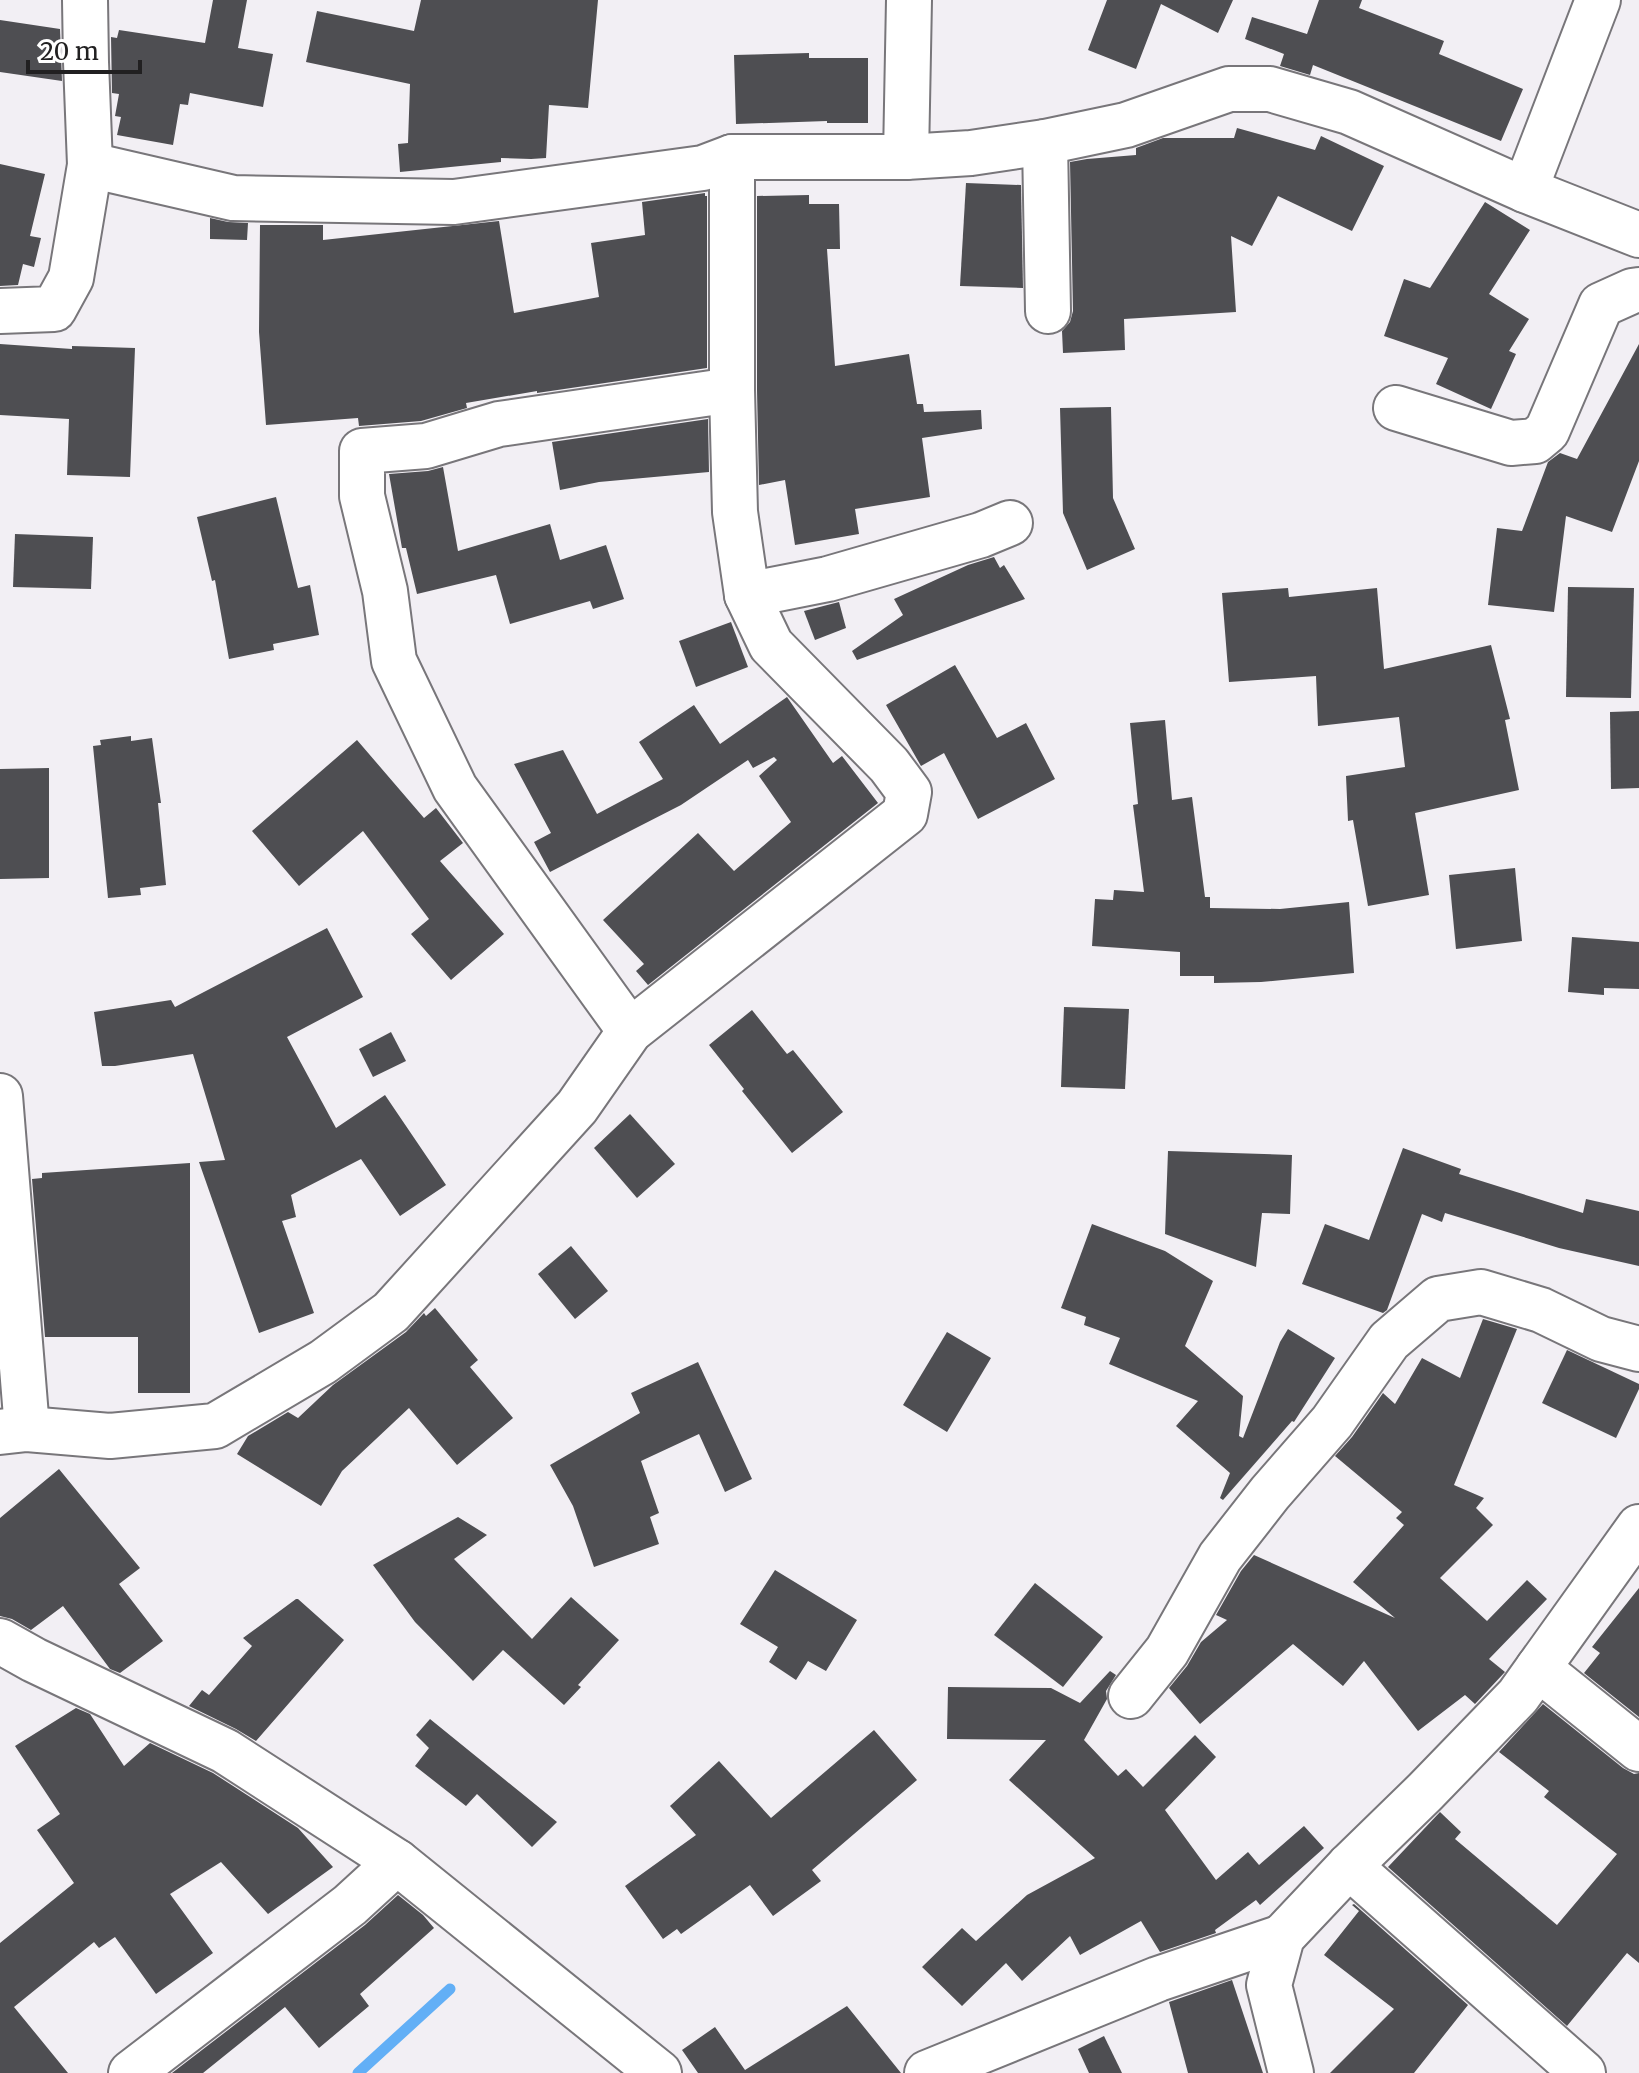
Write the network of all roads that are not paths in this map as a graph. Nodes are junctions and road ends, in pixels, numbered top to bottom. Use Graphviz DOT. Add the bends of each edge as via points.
graph roads {
  1 [pos="85,0"];
  2 [pos="909,0"];
  3 [pos="1598,0"];
  4 [pos="1045,142"];
  5 [pos="732,157"];
  6 [pos="906,157"];
  7 [pos="90,165"];
  8 [pos="1525,190"];
  9 [pos="1636,234"];
  10 [pos="1636,290"];
  11 [pos="0,311"];
  12 [pos="1048,311"];
  13 [pos="732,390"];
  14 [pos="1396,408"];
  15 [pos="1010,523"];
  16 [pos="747,595"];
  17 [pos="630,1031"];
  18 [pos="0,1096"];
  19 [pos="1639,1349"];
  20 [pos="13,1430"];
  21 [pos="1639,1527"];
  22 [pos="0,1641"];
  23 [pos="1538,1668"];
  24 [pos="1131,1696"];
  25 [pos="1639,1749"];
  26 [pos="397,1862"];
  27 [pos="1349,1866"];
  28 [pos="1282,1937"];
  29 [pos="131,2073"];
  30 [pos="659,2073"];
  31 [pos="927,2073"];
  32 [pos="1291,2073"];
  33 [pos="1583,2073"];
  1 -- 7 [label="street"];
  2 -- 6 [label="street"];
  3 -- 8 [label="street"];
  4 -- 6 [label="street"];
  4 -- 8 [label="street" via="1126,125 1229,89 1270,89 1349,112"];
  4 -- 12 [label="street"];
  5 -- 6 [label="street"];
  5 -- 7 [label="street" via="703,168 454,202 233,198"];
  5 -- 13 [label="street"];
  7 -- 11 [label="street" via="71,278 54,309"];
  8 -- 9 [label="street"];
  9 -- 10 [label="street"];
  10 -- 14 [label="street" via="1601,305 1547,431 1535,441 1511,443"];
  13 -- 16 [label="street" via="735,512"];
  13 -- 17 [label="street" via="499,424 426,446 362,451 362,496 385,591 394,661 455,788"];
  15 -- 16 [label="street" via="828,579"];
  16 -- 17 [label="street" via="771,645 909,792 905,814"];
  17 -- 20 [label="street" via="577,1107 391,1312 323,1362 215,1426 110,1436"];
  18 -- 20 [label="street"];
  19 -- 24 [label="street" via="1481,1292 1438,1299 1389,1341 1332,1422 1220,1557 1167,1651"];
  21 -- 23 [label="street"];
  22 -- 26 [label="street" via="225,1751"];
  23 -- 25 [label="street"];
  23 -- 27 [label="street" via="1518,1696"];
  26 -- 29 [label="street" via="350,1905"];
  26 -- 30 [label="street"];
  27 -- 28 [label="street"];
  27 -- 33 [label="street"];
  28 -- 31 [label="street" via="1158,1979"];
  28 -- 32 [label="street" via="1269,1985"];
}
